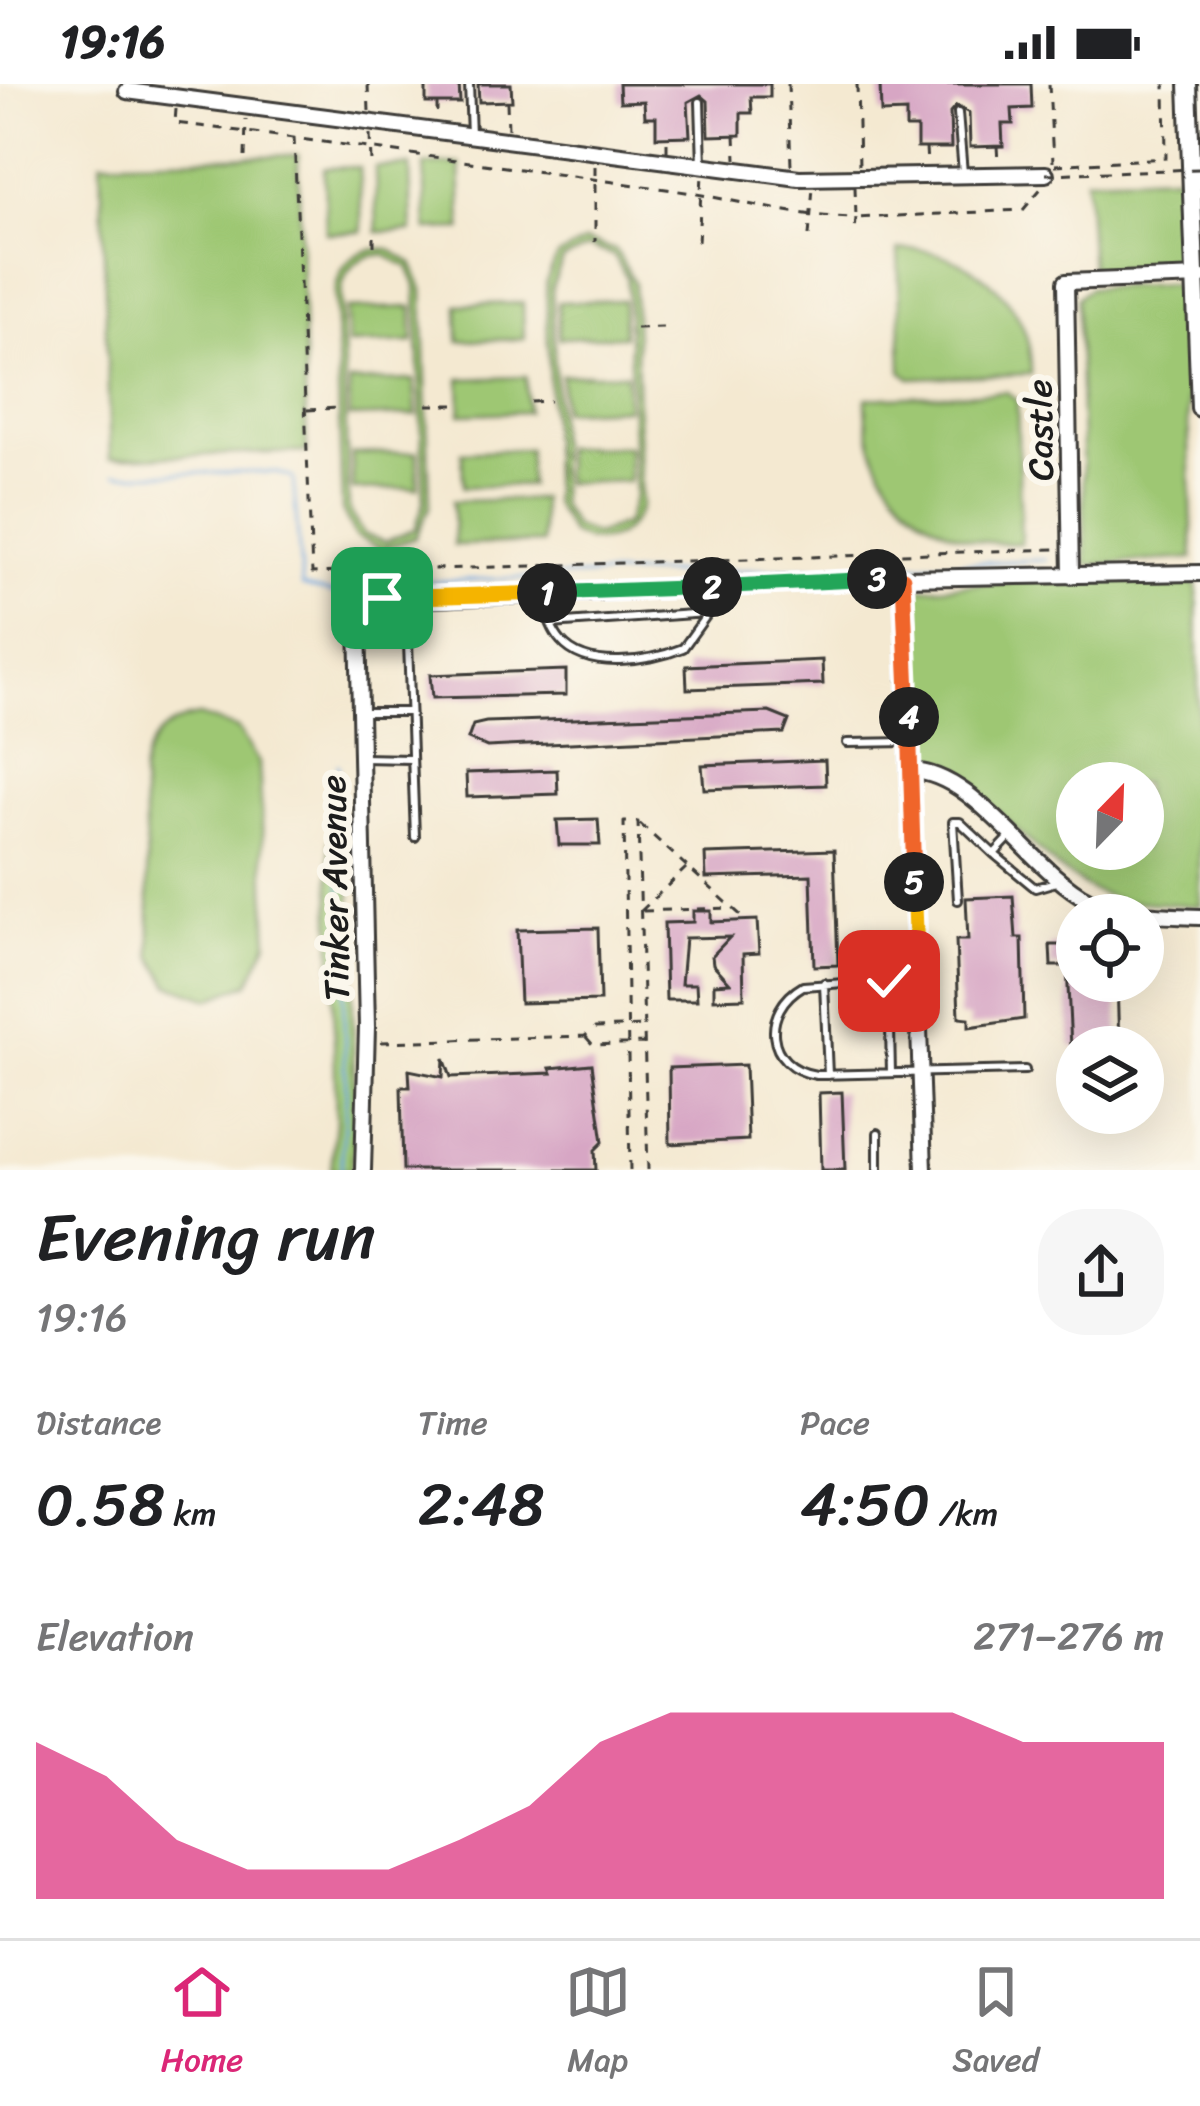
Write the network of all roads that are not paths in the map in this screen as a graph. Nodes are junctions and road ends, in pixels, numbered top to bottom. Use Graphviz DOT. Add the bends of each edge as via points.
graph roads {
  1 [pos="469,84"];
  2 [pos="1192,88"];
  3 [pos="127,92"];
  4 [pos="700,101"];
  5 [pos="958,113"];
  6 [pos="471,134"];
  7 [pos="702,167"];
  8 [pos="1047,171"];
  9 [pos="963,176"];
  10 [pos="1198,277"];
  11 [pos="1200,408"];
  12 [pos="1200,573"];
  13 [pos="1071,576"];
  14 [pos="903,578"];
  15 [pos="713,587"];
  16 [pos="539,593"];
  17 [pos="706,613"];
  18 [pos="551,624"];
  19 [pos="407,643"];
  20 [pos="360,712"];
  21 [pos="409,712"];
  22 [pos="910,742"];
  23 [pos="847,743"];
  24 [pos="361,758"];
  25 [pos="411,760"];
  26 [pos="911,771"];
  27 [pos="1010,836"];
  28 [pos="415,837"];
  29 [pos="994,854"];
  30 [pos="1059,881"];
  31 [pos="958,900"];
  32 [pos="1200,917"];
  33 [pos="918,978"];
  34 [pos="889,981"];
  35 [pos="824,983"];
  36 [pos="1025,1070"];
  37 [pos="921,1072"];
  38 [pos="891,1073"];
  39 [pos="828,1075"];
  40 [pos="878,1133"];
  41 [pos="363,1170"];
  42 [pos="878,1170"];
  43 [pos="924,1170"];
  1 -- 6 [label="lane"];
  2 -- 10 [label="street"];
  3 -- 6 [label="street"];
  4 -- 7 [label="lane"];
  5 -- 9 [label="lane"];
  6 -- 7 [label="street"];
  7 -- 9 [label="street" via="814,179"];
  8 -- 9 [label="street"];
  10 -- 11 [label="street"];
  10 -- 13 [label="street, Castle" via="1066,282"];
  12 -- 13 [label="street"];
  13 -- 14 [label="street"];
  14 -- 15 [label="street"];
  14 -- 22 [label="street"];
  15 -- 16 [label="street"];
  15 -- 17 [label="lane"];
  16 -- 18 [label="lane"];
  16 -- 20 [label="street, Tinker Avenue" via="382,598 364,607"];
  17 -- 18 [label="lane"];
  17 -- 18 [label="lane" via="683,648 647,658 582,656"];
  19 -- 21 [label="lane"];
  20 -- 21 [label="lane"];
  20 -- 24 [label="street, Tinker Avenue"];
  21 -- 25 [label="lane"];
  22 -- 23 [label="lane"];
  22 -- 26 [label="street"];
  24 -- 25 [label="lane"];
  24 -- 41 [label="street, Tinker Avenue"];
  25 -- 28 [label="lane"];
  26 -- 27 [label="street" via="946,776"];
  26 -- 33 [label="street"];
  27 -- 29 [label="lane"];
  27 -- 30 [label="street"];
  29 -- 30 [label="lane" via="1035,888"];
  29 -- 31 [label="lane" via="953,822"];
  30 -- 32 [label="street" via="1106,908"];
  33 -- 34 [label="lane"];
  33 -- 37 [label="street"];
  34 -- 35 [label="lane"];
  34 -- 38 [label="lane"];
  35 -- 39 [label="lane"];
  35 -- 39 [label="lane" via="788,995 772,1028 790,1066"];
  36 -- 37 [label="lane"];
  37 -- 38 [label="lane"];
  37 -- 43 [label="street"];
  38 -- 39 [label="lane"];
  40 -- 42 [label="lane"];
}
